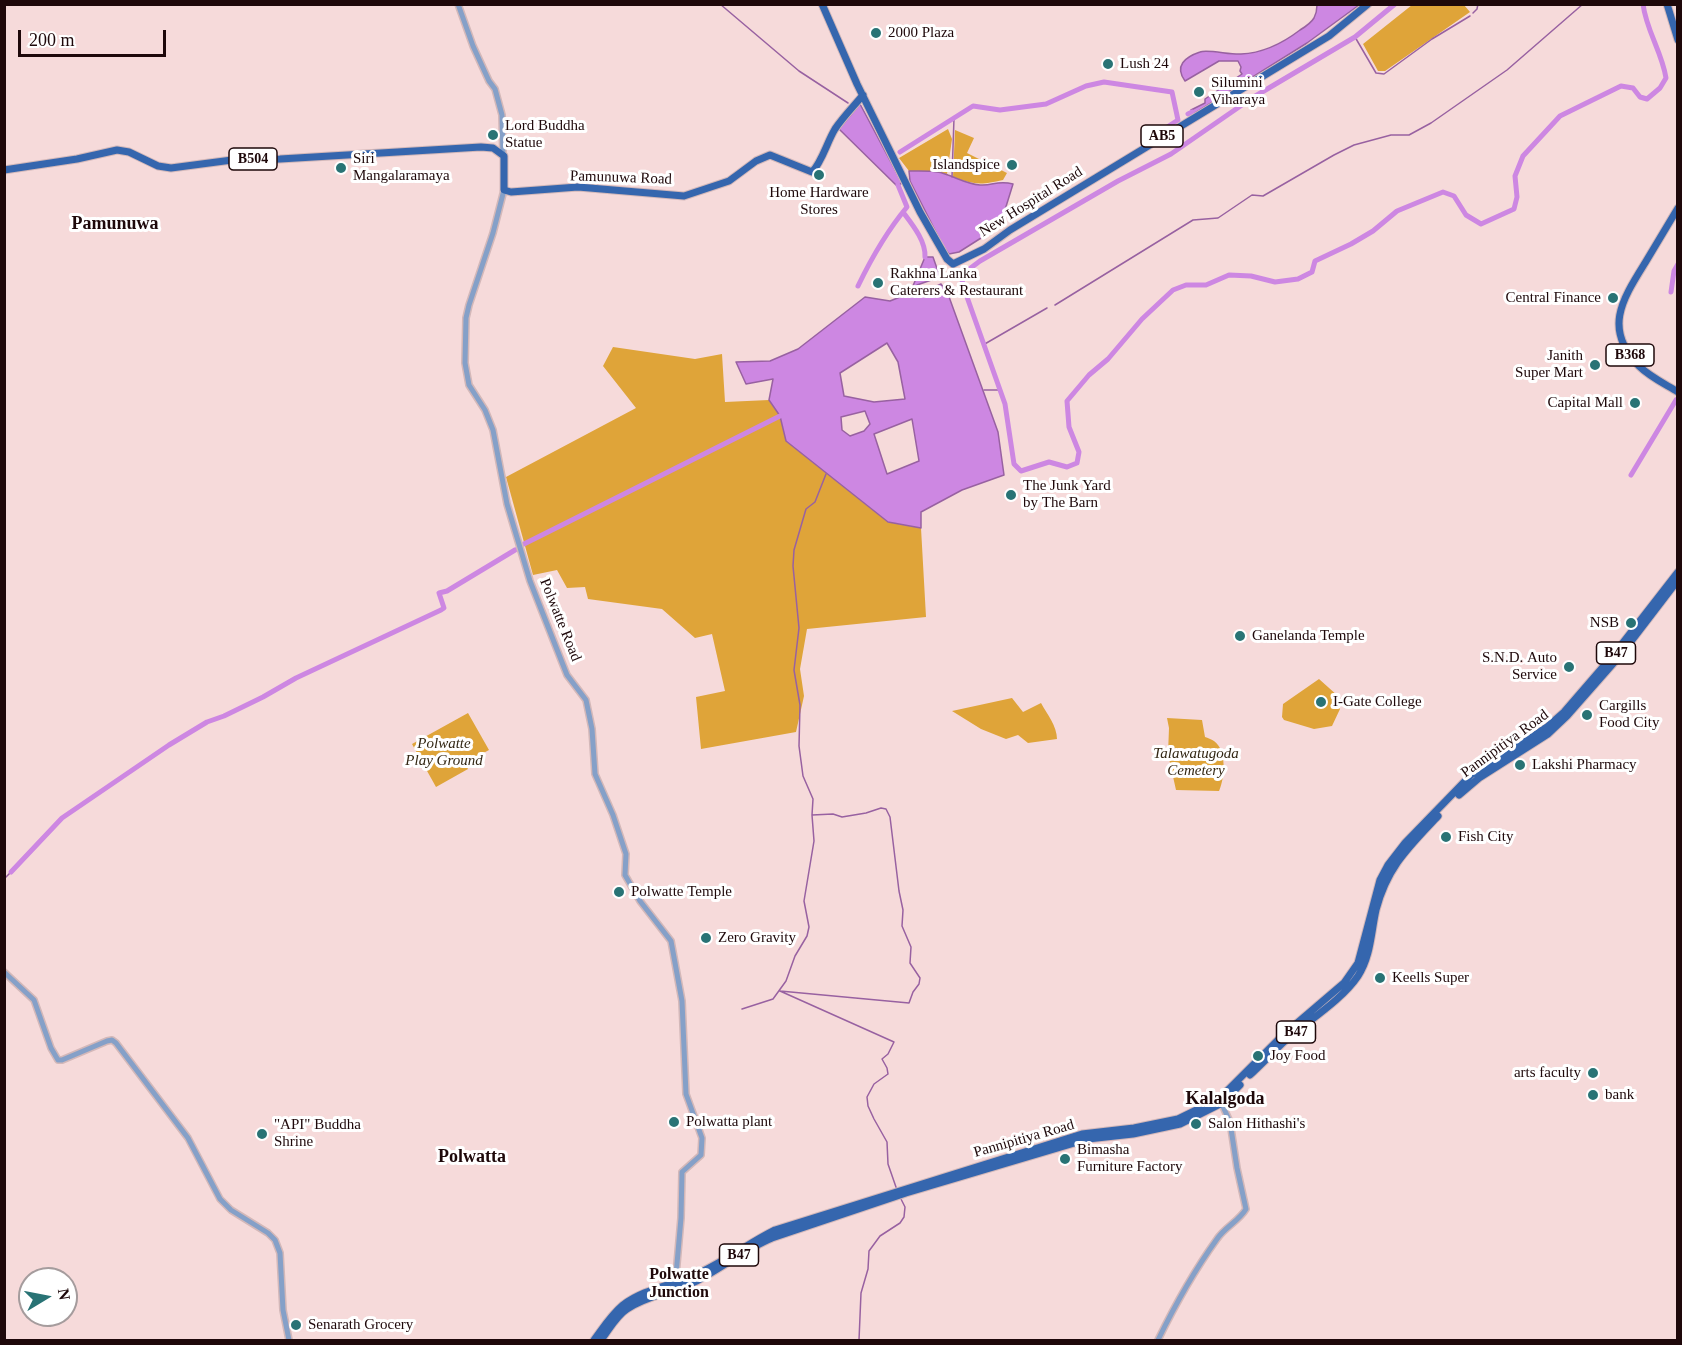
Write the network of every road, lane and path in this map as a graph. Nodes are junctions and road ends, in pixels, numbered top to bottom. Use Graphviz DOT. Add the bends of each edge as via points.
graph roads {
  1 [pos="458,4"];
  2 [pos="822,4"];
  3 [pos="1368,4"];
  4 [pos="1667,4"];
  5 [pos="1677,40"];
  6 [pos="863,95"];
  7 [pos="504,156"];
  8 [pos="4,170"];
  9 [pos="504,190"];
  10 [pos="1677,208"];
  11 [pos="1677,392"];
  12 [pos="1677,572"];
  13 [pos="1677,580"];
  14 [pos="4,972"];
  15 [pos="1221,1101"];
  16 [pos="678,1286"];
  17 [pos="289,1341"];
  18 [pos="594,1341"];
  19 [pos="601,1341"];
  20 [pos="1158,1341"];
  1 -- 7 [label="street" via="473,46 495,89 502,115"];
  2 -- 6 [label="main road, New Hospital Road / AB5"];
  3 -- 6 [label="main road, New Hospital Road / AB5" via="1329,36 956,264 947,259 932,235"];
  4 -- 5 [label="main road"];
  6 -- 9 [label="main road, Pamunuwa Road" via="835,130 812,172 770,155 729,181 684,196 578,186"];
  7 -- 8 [label="main road, B504" via="493,148 481,147 232,160 171,168 117,150"];
  7 -- 9 [label="main road"];
  9 -- 16 [label="street, Polwatte Road" via="466,318 465,363 469,385 492,430 507,504 530,581 567,675 586,700 595,774 626,854 625,874 671,941 682,1001 686,1094 702,1138 701,1155 682,1172"];
  10 -- 11 [label="main road, B368" via="1624,297 1618,318 1623,341 1640,368"];
  12 -- 15 [label="main road, Pannipitiya Road / B47" via="1615,654 1564,712 1471,775 1405,843 1380,880 1352,974 1282,1036"];
  13 -- 15 [label="main road, Pannipitiya Road / B47" via="1568,716 1548,734 1460,793 1409,846 1386,882 1366,958 1357,977"];
  14 -- 17 [label="street" via="34,1000 58,1060 107,1041 116,1043 188,1138 220,1199 275,1240 280,1253"];
  15 -- 16 [label="main road, Pannipitiya Road / B47" via="1180,1124 1088,1139 906,1191 755,1245 703,1278"];
  15 -- 20 [label="street" via="1230,1122 1246,1209 1223,1230 1194,1272"];
  16 -- 18 [label="main road, Pannipitiya Road / B47" via="658,1288 624,1304"];
  16 -- 19 [label="main road, Pannipitiya Road / B47" via="626,1309"];
}
